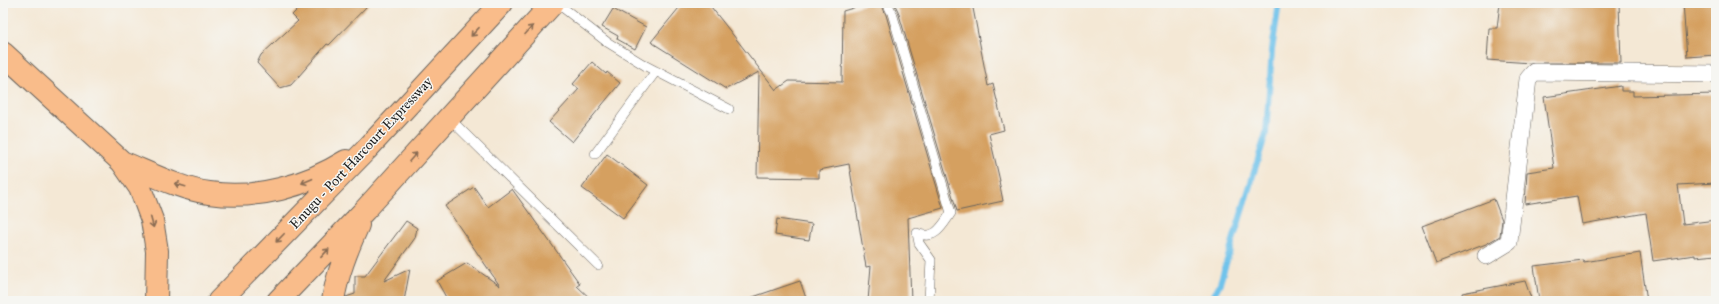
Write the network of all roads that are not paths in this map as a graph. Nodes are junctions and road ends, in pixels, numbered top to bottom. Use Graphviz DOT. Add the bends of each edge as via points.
graph roads {
  1 [pos="502,3"];
  2 [pos="553,3"];
  3 [pos="556,3"];
  4 [pos="887,3"];
  5 [pos="3,53"];
  6 [pos="656,72"];
  7 [pos="1716,74"];
  8 [pos="729,109"];
  9 [pos="449,118"];
  10 [pos="366,150"];
  11 [pos="595,154"];
  12 [pos="122,162"];
  13 [pos="365,210"];
  14 [pos="1486,256"];
  15 [pos="598,265"];
  16 [pos="156,301"];
  17 [pos="218,301"];
  18 [pos="278,301"];
  19 [pos="333,301"];
  20 [pos="930,301"];
  1 -- 10 [label="highway, Enugu - Port Harcourt Expressway, one-way"];
  9 -- 2 [label="highway, one-way"];
  3 -- 6 [label="lane" via="607,42"];
  4 -- 20 [label="lane" via="951,213 931,235 917,233 919,243 931,260"];
  5 -- 12 [label="highway"];
  6 -- 8 [label="lane"];
  6 -- 11 [label="lane"];
  7 -- 14 [label="street" via="1534,72 1528,79 1508,242"];
  13 -- 9 [label="highway, one-way"];
  9 -- 15 [label="lane"];
  10 -- 12 [label="highway, one-way" via="301,184 239,195 208,193 171,182"];
  10 -- 17 [label="highway, Enugu - Port Harcourt Expressway, one-way"];
  12 -- 16 [label="highway, one-way" via="140,188 152,220 158,251"];
  18 -- 13 [label="highway, one-way"];
  13 -- 19 [label="highway" via="346,252"];
}
